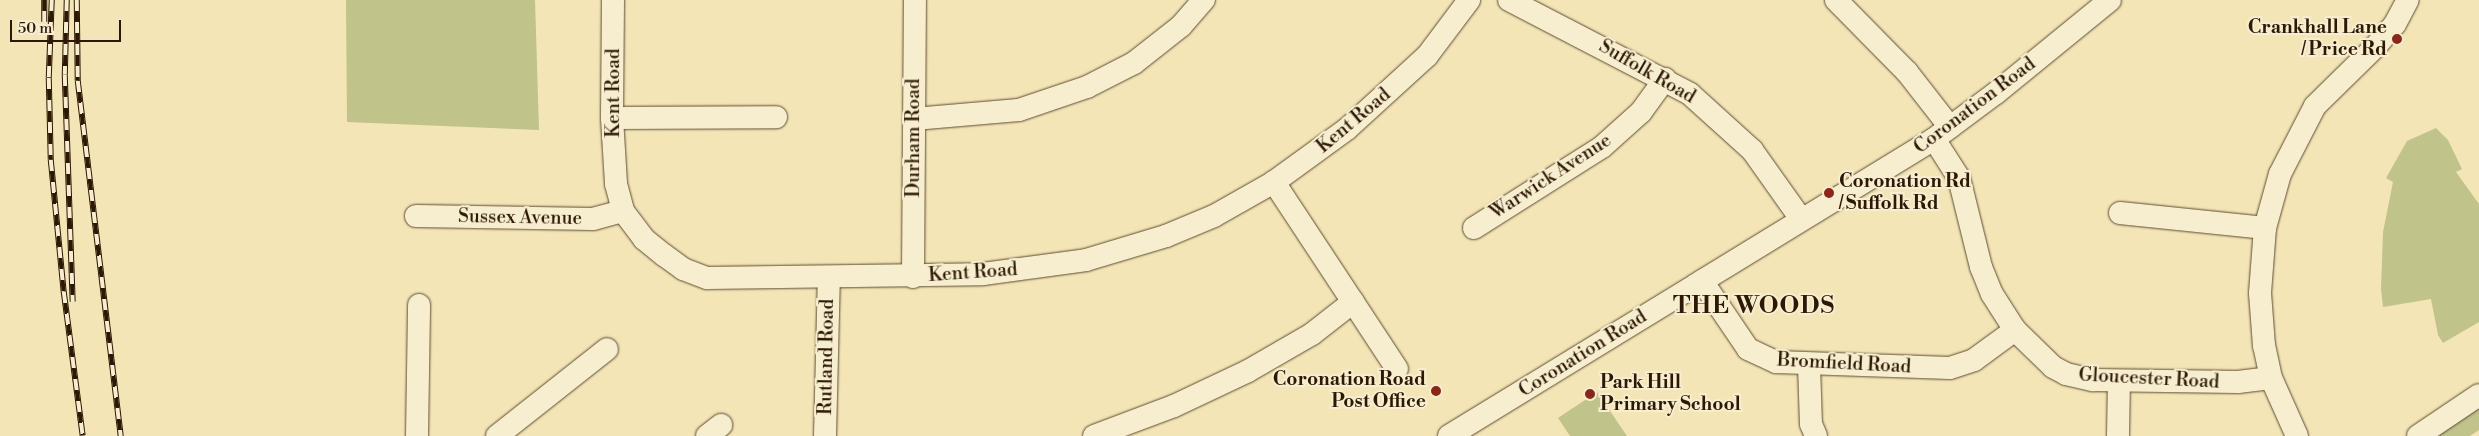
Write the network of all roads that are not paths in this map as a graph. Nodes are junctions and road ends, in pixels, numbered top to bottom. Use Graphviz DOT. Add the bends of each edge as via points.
graph roads {
  1 [pos="614,0"];
  2 [pos="914,0"];
  3 [pos="1204,0"];
  4 [pos="1469,0"];
  5 [pos="1509,0"];
  6 [pos="1836,0"];
  7 [pos="2110,0"];
  8 [pos="2408,0"];
  9 [pos="1665,79"];
  10 [pos="776,117"];
  11 [pos="612,118"];
  12 [pos="914,119"];
  13 [pos="1942,133"];
  14 [pos="1274,182"];
  15 [pos="623,211"];
  16 [pos="2120,213"];
  17 [pos="416,216"];
  18 [pos="1800,220"];
  19 [pos="1474,228"];
  20 [pos="2265,228"];
  21 [pos="829,277"];
  22 [pos="914,277"];
  23 [pos="1702,281"];
  24 [pos="1353,302"];
  25 [pos="419,305"];
  26 [pos="2015,330"];
  27 [pos="607,349"];
  28 [pos="1809,365"];
  29 [pos="1396,369"];
  30 [pos="2271,378"];
  31 [pos="2118,381"];
  32 [pos="2479,395"];
  33 [pos="417,436"];
  34 [pos="497,436"];
  35 [pos="825,436"];
  36 [pos="1094,436"];
  37 [pos="1449,436"];
  38 [pos="1816,436"];
  39 [pos="2118,436"];
  40 [pos="2297,436"];
  41 [pos="2418,436"];
  1 -- 11 [label="street, Kent Road"];
  2 -- 12 [label="street, Durham Road"];
  3 -- 12 [label="street" via="1180,26 1134,63 1087,87 1019,110"];
  4 -- 14 [label="street, Kent Road" via="1405,78 1347,129"];
  5 -- 9 [label="street, Suffolk Road"];
  6 -- 13 [label="street, Gloucester Road" via="1907,72"];
  7 -- 13 [label="street, Coronation Road"];
  8 -- 20 [label="street" via="2395,24 2311,112 2280,174"];
  9 -- 18 [label="street, Suffolk Road" via="1690,94 1735,132 1775,180"];
  9 -- 19 [label="street, Warwick Avenue" via="1641,112 1602,148"];
  10 -- 11 [label="street"];
  11 -- 15 [label="street, Kent Road" via="616,184"];
  12 -- 22 [label="street, Durham Road"];
  13 -- 18 [label="street, Coronation Road"];
  13 -- 26 [label="street, Gloucester Road" via="1959,178 1981,267 1992,294"];
  14 -- 22 [label="street, Kent Road" via="1214,216 1121,251 1033,268"];
  14 -- 24 [label="street"];
  15 -- 17 [label="street, Sussex Avenue" via="593,219"];
  15 -- 21 [label="street, Kent Road" via="644,239 664,255 683,268 707,278"];
  16 -- 20 [label="street"];
  18 -- 23 [label="street, Coronation Road"];
  20 -- 30 [label="street" via="2260,293 2264,346"];
  21 -- 22 [label="street, Kent Road"];
  21 -- 35 [label="street, Rutland Road"];
  23 -- 28 [label="street, Bromfield Road" via="1748,349 1776,362"];
  23 -- 37 [label="street, Coronation Road"];
  24 -- 29 [label="street"];
  24 -- 36 [label="street" via="1312,334 1248,371 1166,409"];
  25 -- 33 [label="street"];
  26 -- 28 [label="street, Bromfield Road" via="1974,360 1950,368"];
  26 -- 31 [label="street, Gloucester Road" via="2038,356 2066,374"];
  27 -- 34 [label="street"];
  28 -- 38 [label="street" via="1811,424"];
  30 -- 31 [label="street, Gloucester Road" via="2238,382"];
  30 -- 40 [label="street"];
  31 -- 39 [label="street"];
  32 -- 41 [label="street"];
}
